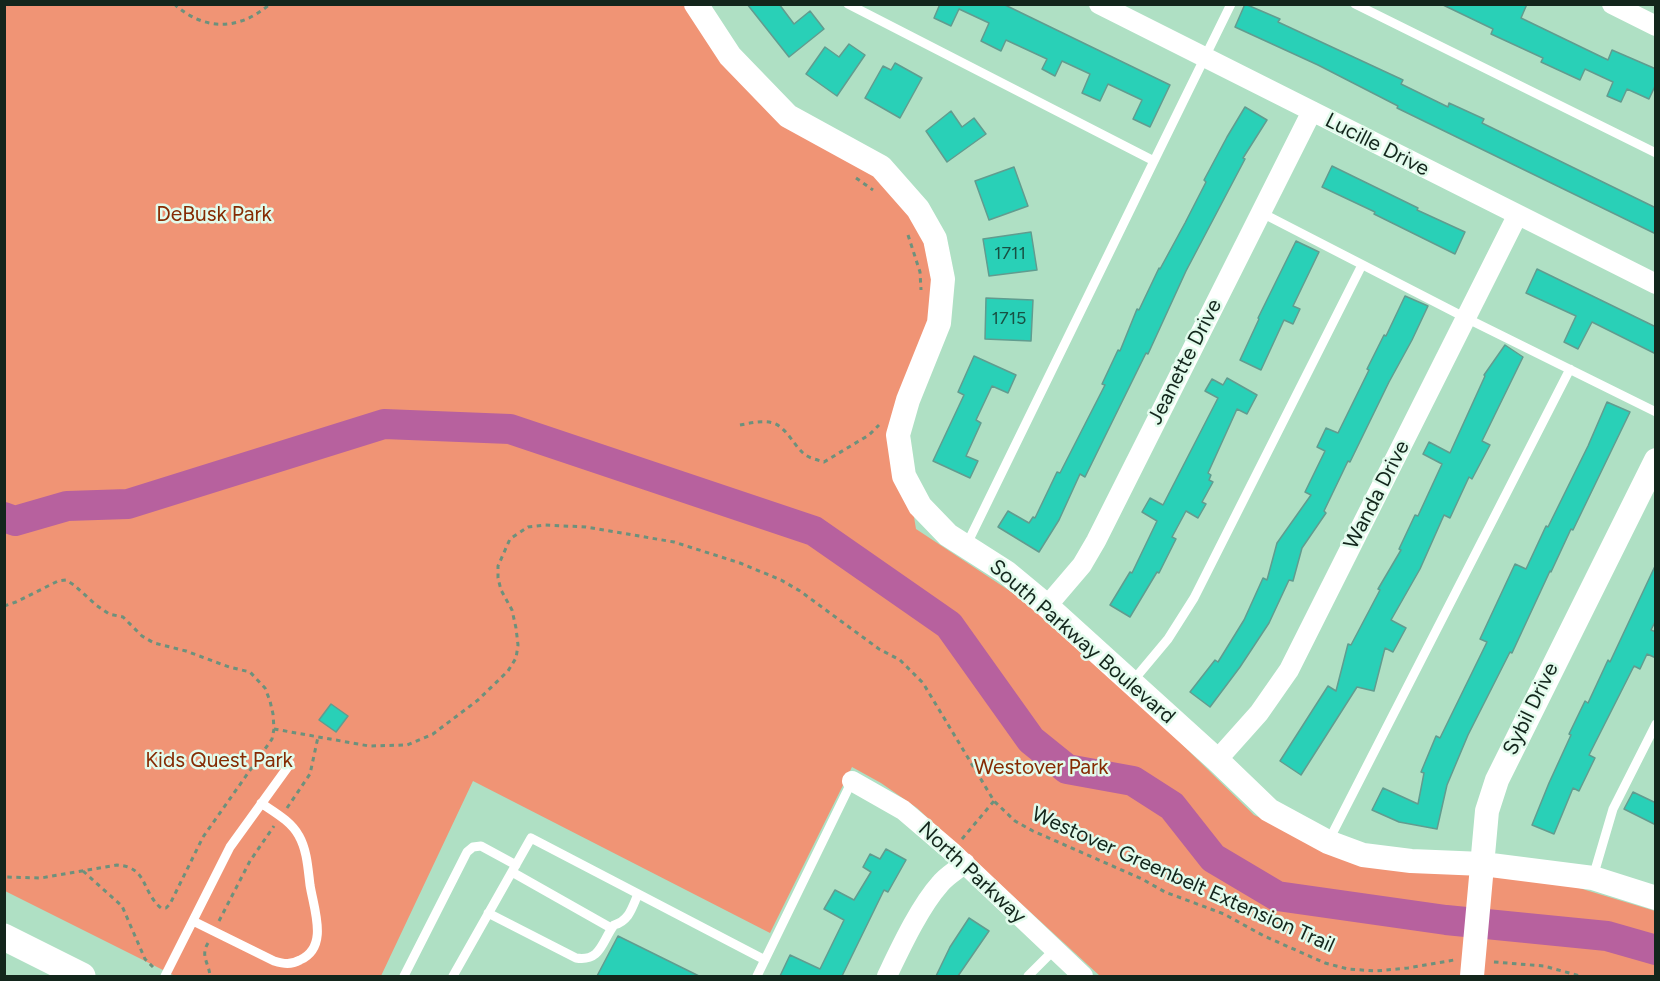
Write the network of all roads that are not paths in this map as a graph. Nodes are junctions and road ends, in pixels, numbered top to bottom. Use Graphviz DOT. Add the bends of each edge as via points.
graph roads {
  1 [pos="696,4"];
  2 [pos="848,4"];
  3 [pos="1099,4"];
  4 [pos="1231,4"];
  5 [pos="1355,4"];
  6 [pos="1612,4"];
  7 [pos="1656,26"];
  8 [pos="1205,58"];
  9 [pos="1312,111"];
  10 [pos="1656,153"];
  11 [pos="1154,161"];
  12 [pos="1260,212"];
  13 [pos="1517,216"];
  14 [pos="1362,265"];
  15 [pos="1656,284"];
  16 [pos="1466,318"];
  17 [pos="1570,369"];
  18 [pos="1656,412"];
  19 [pos="1656,460"];
  20 [pos="966,546"];
  21 [pos="1047,606"];
  22 [pos="1131,683"];
  23 [pos="1656,724"];
  24 [pos="1217,760"];
  25 [pos="290,764"];
  26 [pos="852,781"];
  27 [pos="261,803"];
  28 [pos="1328,842"];
  29 [pos="958,857"];
  30 [pos="514,869"];
  31 [pos="1482,872"];
  32 [pos="1593,878"];
  33 [pos="639,894"];
  34 [pos="1656,898"];
  35 [pos="488,913"];
  36 [pos="192,921"];
  37 [pos="611,928"];
  38 [pos="4,937"];
  39 [pos="1054,950"];
  40 [pos="765,960"];
  41 [pos="1473,964"];
  42 [pos="165,975"];
  43 [pos="82,976"];
  44 [pos="404,976"];
  45 [pos="453,976"];
  46 [pos="757,976"];
  47 [pos="887,976"];
  48 [pos="1028,976"];
  49 [pos="1083,976"];
  1 -- 20 [label="street, South Parkway Boulevard" via="730,56 788,116 881,167 918,209 935,239 943,279 939,323 898,435 904,476 920,506 948,535"];
  2 -- 11 [label="lane"];
  3 -- 8 [label="street, Lucille Drive"];
  4 -- 8 [label="lane"];
  5 -- 10 [label="lane"];
  6 -- 7 [label="street"];
  8 -- 9 [label="street, Lucille Drive"];
  8 -- 11 [label="lane"];
  9 -- 12 [label="street, Jeanette Drive"];
  9 -- 13 [label="street, Lucille Drive"];
  11 -- 20 [label="lane"];
  12 -- 14 [label="lane"];
  12 -- 21 [label="street, Jeanette Drive" via="1096,541"];
  13 -- 15 [label="street, Lucille Drive"];
  13 -- 16 [label="street, Wanda Drive"];
  14 -- 16 [label="lane"];
  14 -- 22 [label="lane" via="1194,598 1168,639"];
  16 -- 17 [label="lane"];
  16 -- 24 [label="street, Wanda Drive" via="1289,670"];
  17 -- 18 [label="lane"];
  17 -- 28 [label="lane"];
  19 -- 31 [label="street, Sybil Drive" via="1497,780 1487,811"];
  20 -- 21 [label="street, South Parkway Boulevard"];
  21 -- 22 [label="street, South Parkway Boulevard"];
  22 -- 24 [label="street, South Parkway Boulevard"];
  23 -- 32 [label="lane" via="1613,809"];
  24 -- 28 [label="street, South Parkway Boulevard" via="1269,810"];
  25 -- 27 [label="lane"];
  26 -- 29 [label="street, North Parkway" via="903,810"];
  26 -- 40 [label="lane"];
  27 -- 36 [label="lane" via="230,847"];
  27 -- 36 [label="lane" via="290,824 305,852 318,934 315,948 296,963 284,964"];
  28 -- 31 [label="street, South Parkway Boulevard" via="1363,855"];
  29 -- 39 [label="street, North Parkway"];
  29 -- 47 [label="street" via="930,897"];
  30 -- 33 [label="lane" via="531,838"];
  30 -- 35 [label="lane"];
  30 -- 37 [label="lane"];
  30 -- 44 [label="lane" via="481,846 467,852"];
  31 -- 32 [label="street, South Parkway Boulevard"];
  31 -- 41 [label="street, Sybil Drive"];
  32 -- 34 [label="street, South Parkway Boulevard"];
  33 -- 37 [label="lane" via="625,921"];
  33 -- 40 [label="lane"];
  35 -- 37 [label="lane" via="570,955 586,959 596,954"];
  35 -- 45 [label="lane"];
  36 -- 42 [label="lane"];
  38 -- 43 [label="main road"];
  39 -- 48 [label="lane"];
  39 -- 49 [label="street, North Parkway"];
  40 -- 46 [label="lane"];
}
